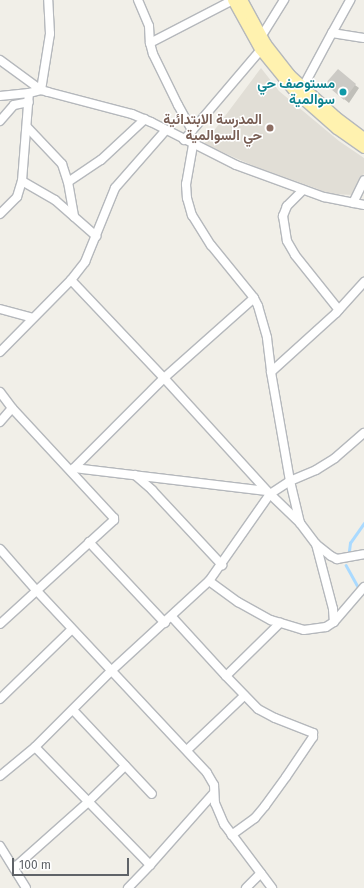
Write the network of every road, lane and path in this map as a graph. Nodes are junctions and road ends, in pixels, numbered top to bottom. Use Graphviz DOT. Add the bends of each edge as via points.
graph roads {
  1 [pos="48,0"];
  2 [pos="138,0"];
  3 [pos="233,0"];
  4 [pos="242,0"];
  5 [pos="284,0"];
  6 [pos="350,0"];
  7 [pos="332,33"];
  8 [pos="364,38"];
  9 [pos="150,43"];
  10 [pos="262,43"];
  11 [pos="0,60"];
  12 [pos="303,87"];
  13 [pos="41,90"];
  14 [pos="0,96"];
  15 [pos="29,97"];
  16 [pos="144,119"];
  17 [pos="0,121"];
  18 [pos="27,127"];
  19 [pos="166,130"];
  20 [pos="192,130"];
  21 [pos="362,139"];
  22 [pos="184,140"];
  23 [pos="193,144"];
  24 [pos="364,180"];
  25 [pos="22,181"];
  26 [pos="68,182"];
  27 [pos="303,190"];
  28 [pos="353,203"];
  29 [pos="364,205"];
  30 [pos="0,214"];
  31 [pos="74,216"];
  32 [pos="96,236"];
  33 [pos="71,280"];
  34 [pos="364,282"];
  35 [pos="254,298"];
  36 [pos="0,309"];
  37 [pos="339,310"];
  38 [pos="33,318"];
  39 [pos="0,352"];
  40 [pos="271,372"];
  41 [pos="164,378"];
  42 [pos="0,392"];
  43 [pos="12,408"];
  44 [pos="0,422"];
  45 [pos="364,433"];
  46 [pos="73,469"];
  47 [pos="135,475"];
  48 [pos="290,481"];
  49 [pos="269,493"];
  50 [pos="300,523"];
  51 [pos="89,542"];
  52 [pos="316,544"];
  53 [pos="0,549"];
  54 [pos="364,554"];
  55 [pos="222,565"];
  56 [pos="209,581"];
  57 [pos="364,587"];
  58 [pos="36,590"];
  59 [pos="172,617"];
  60 [pos="334,622"];
  61 [pos="165,623"];
  62 [pos="280,623"];
  63 [pos="0,624"];
  64 [pos="72,629"];
  65 [pos="111,671"];
  66 [pos="226,676"];
  67 [pos="244,696"];
  68 [pos="0,698"];
  69 [pos="73,710"];
  70 [pos="35,747"];
  71 [pos="187,750"];
  72 [pos="125,766"];
  73 [pos="1,774"];
  74 [pos="214,793"];
  75 [pos="152,794"];
  76 [pos="88,802"];
  77 [pos="232,835"];
  78 [pos="0,846"];
  79 [pos="150,865"];
  80 [pos="14,868"];
  81 [pos="261,873"];
  82 [pos="26,888"];
  83 [pos="128,888"];
  84 [pos="246,888"];
  85 [pos="272,888"];
  1 -- 13 [label="street" via="50,34"];
  2 -- 9 [label="street" via="149,26"];
  3 -- 9 [label="street"];
  3 -- 10 [label="main road"];
  4 -- 10 [label="main road"];
  5 -- 10 [label="street"];
  6 -- 7 [label="street"];
  7 -- 8 [label="street"];
  7 -- 12 [label="street"];
  9 -- 20 [label="street"];
  10 -- 12 [label="main road"];
  10 -- 20 [label="street"];
  10 -- 21 [label="main road" via="295,92 337,129"];
  11 -- 13 [label="street"];
  12 -- 21 [label="main road"];
  13 -- 15 [label="street"];
  13 -- 16 [label="street"];
  14 -- 15 [label="street"];
  15 -- 17 [label="street" via="14,105"];
  15 -- 18 [label="street"];
  16 -- 19 [label="street"];
  16 -- 26 [label="street" via="101,160"];
  18 -- 25 [label="street"];
  18 -- 26 [label="street" via="62,164"];
  19 -- 22 [label="street"];
  19 -- 32 [label="street" via="115,188"];
  20 -- 22 [label="street"];
  22 -- 23 [label="street"];
  23 -- 27 [label="street" via="236,165"];
  23 -- 35 [label="street" via="186,184 192,215 210,244"];
  24 -- 28 [label="street"];
  25 -- 30 [label="street" via="17,197"];
  25 -- 31 [label="street" via="55,200"];
  26 -- 31 [label="street"];
  27 -- 28 [label="street"];
  27 -- 37 [label="street" via="288,206 283,216 287,241 295,255"];
  28 -- 29 [label="street"];
  31 -- 32 [label="street"];
  32 -- 33 [label="street" via="84,262"];
  33 -- 38 [label="street"];
  33 -- 41 [label="street"];
  34 -- 37 [label="street"];
  35 -- 40 [label="street" via="263,322"];
  35 -- 41 [label="street"];
  36 -- 38 [label="street"];
  37 -- 40 [label="street"];
  38 -- 39 [label="street"];
  40 -- 48 [label="street"];
  41 -- 46 [label="street"];
  41 -- 49 [label="street"];
  42 -- 43 [label="street"];
  43 -- 44 [label="street"];
  43 -- 46 [label="street"];
  45 -- 48 [label="street" via="335,458 316,470"];
  46 -- 47 [label="street"];
  46 -- 51 [label="street" via="114,518"];
  47 -- 49 [label="street"];
  47 -- 55 [label="street"];
  48 -- 49 [label="street"];
  48 -- 50 [label="street"];
  49 -- 50 [label="street"];
  49 -- 55 [label="street"];
  50 -- 52 [label="street"];
  51 -- 58 [label="street"];
  51 -- 61 [label="street"];
  52 -- 54 [label="street" via="338,559"];
  52 -- 60 [label="street"];
  53 -- 58 [label="street"];
  55 -- 56 [label="street"];
  56 -- 59 [label="street"];
  56 -- 62 [label="street" via="238,602"];
  57 -- 60 [label="street"];
  58 -- 63 [label="street"];
  58 -- 64 [label="street"];
  59 -- 61 [label="street"];
  59 -- 66 [label="street"];
  60 -- 62 [label="street" via="326,627 304,630"];
  61 -- 65 [label="street"];
  62 -- 66 [label="street"];
  64 -- 65 [label="street"];
  64 -- 68 [label="street"];
  65 -- 69 [label="street"];
  65 -- 71 [label="street"];
  66 -- 67 [label="street"];
  67 -- 71 [label="street"];
  67 -- 77 [label="street" via="266,714 314,734 266,806"];
  69 -- 70 [label="street"];
  69 -- 72 [label="street"];
  70 -- 73 [label="street"];
  70 -- 76 [label="street"];
  71 -- 74 [label="street" via="212,779"];
  72 -- 75 [label="street"];
  72 -- 76 [label="street"];
  74 -- 77 [label="street" via="218,812"];
  74 -- 79 [label="street"];
  76 -- 79 [label="street"];
  76 -- 80 [label="street"];
  77 -- 81 [label="street"];
  78 -- 80 [label="street"];
  79 -- 83 [label="street"];
  80 -- 82 [label="street"];
  81 -- 84 [label="street"];
  81 -- 85 [label="street"];
}
